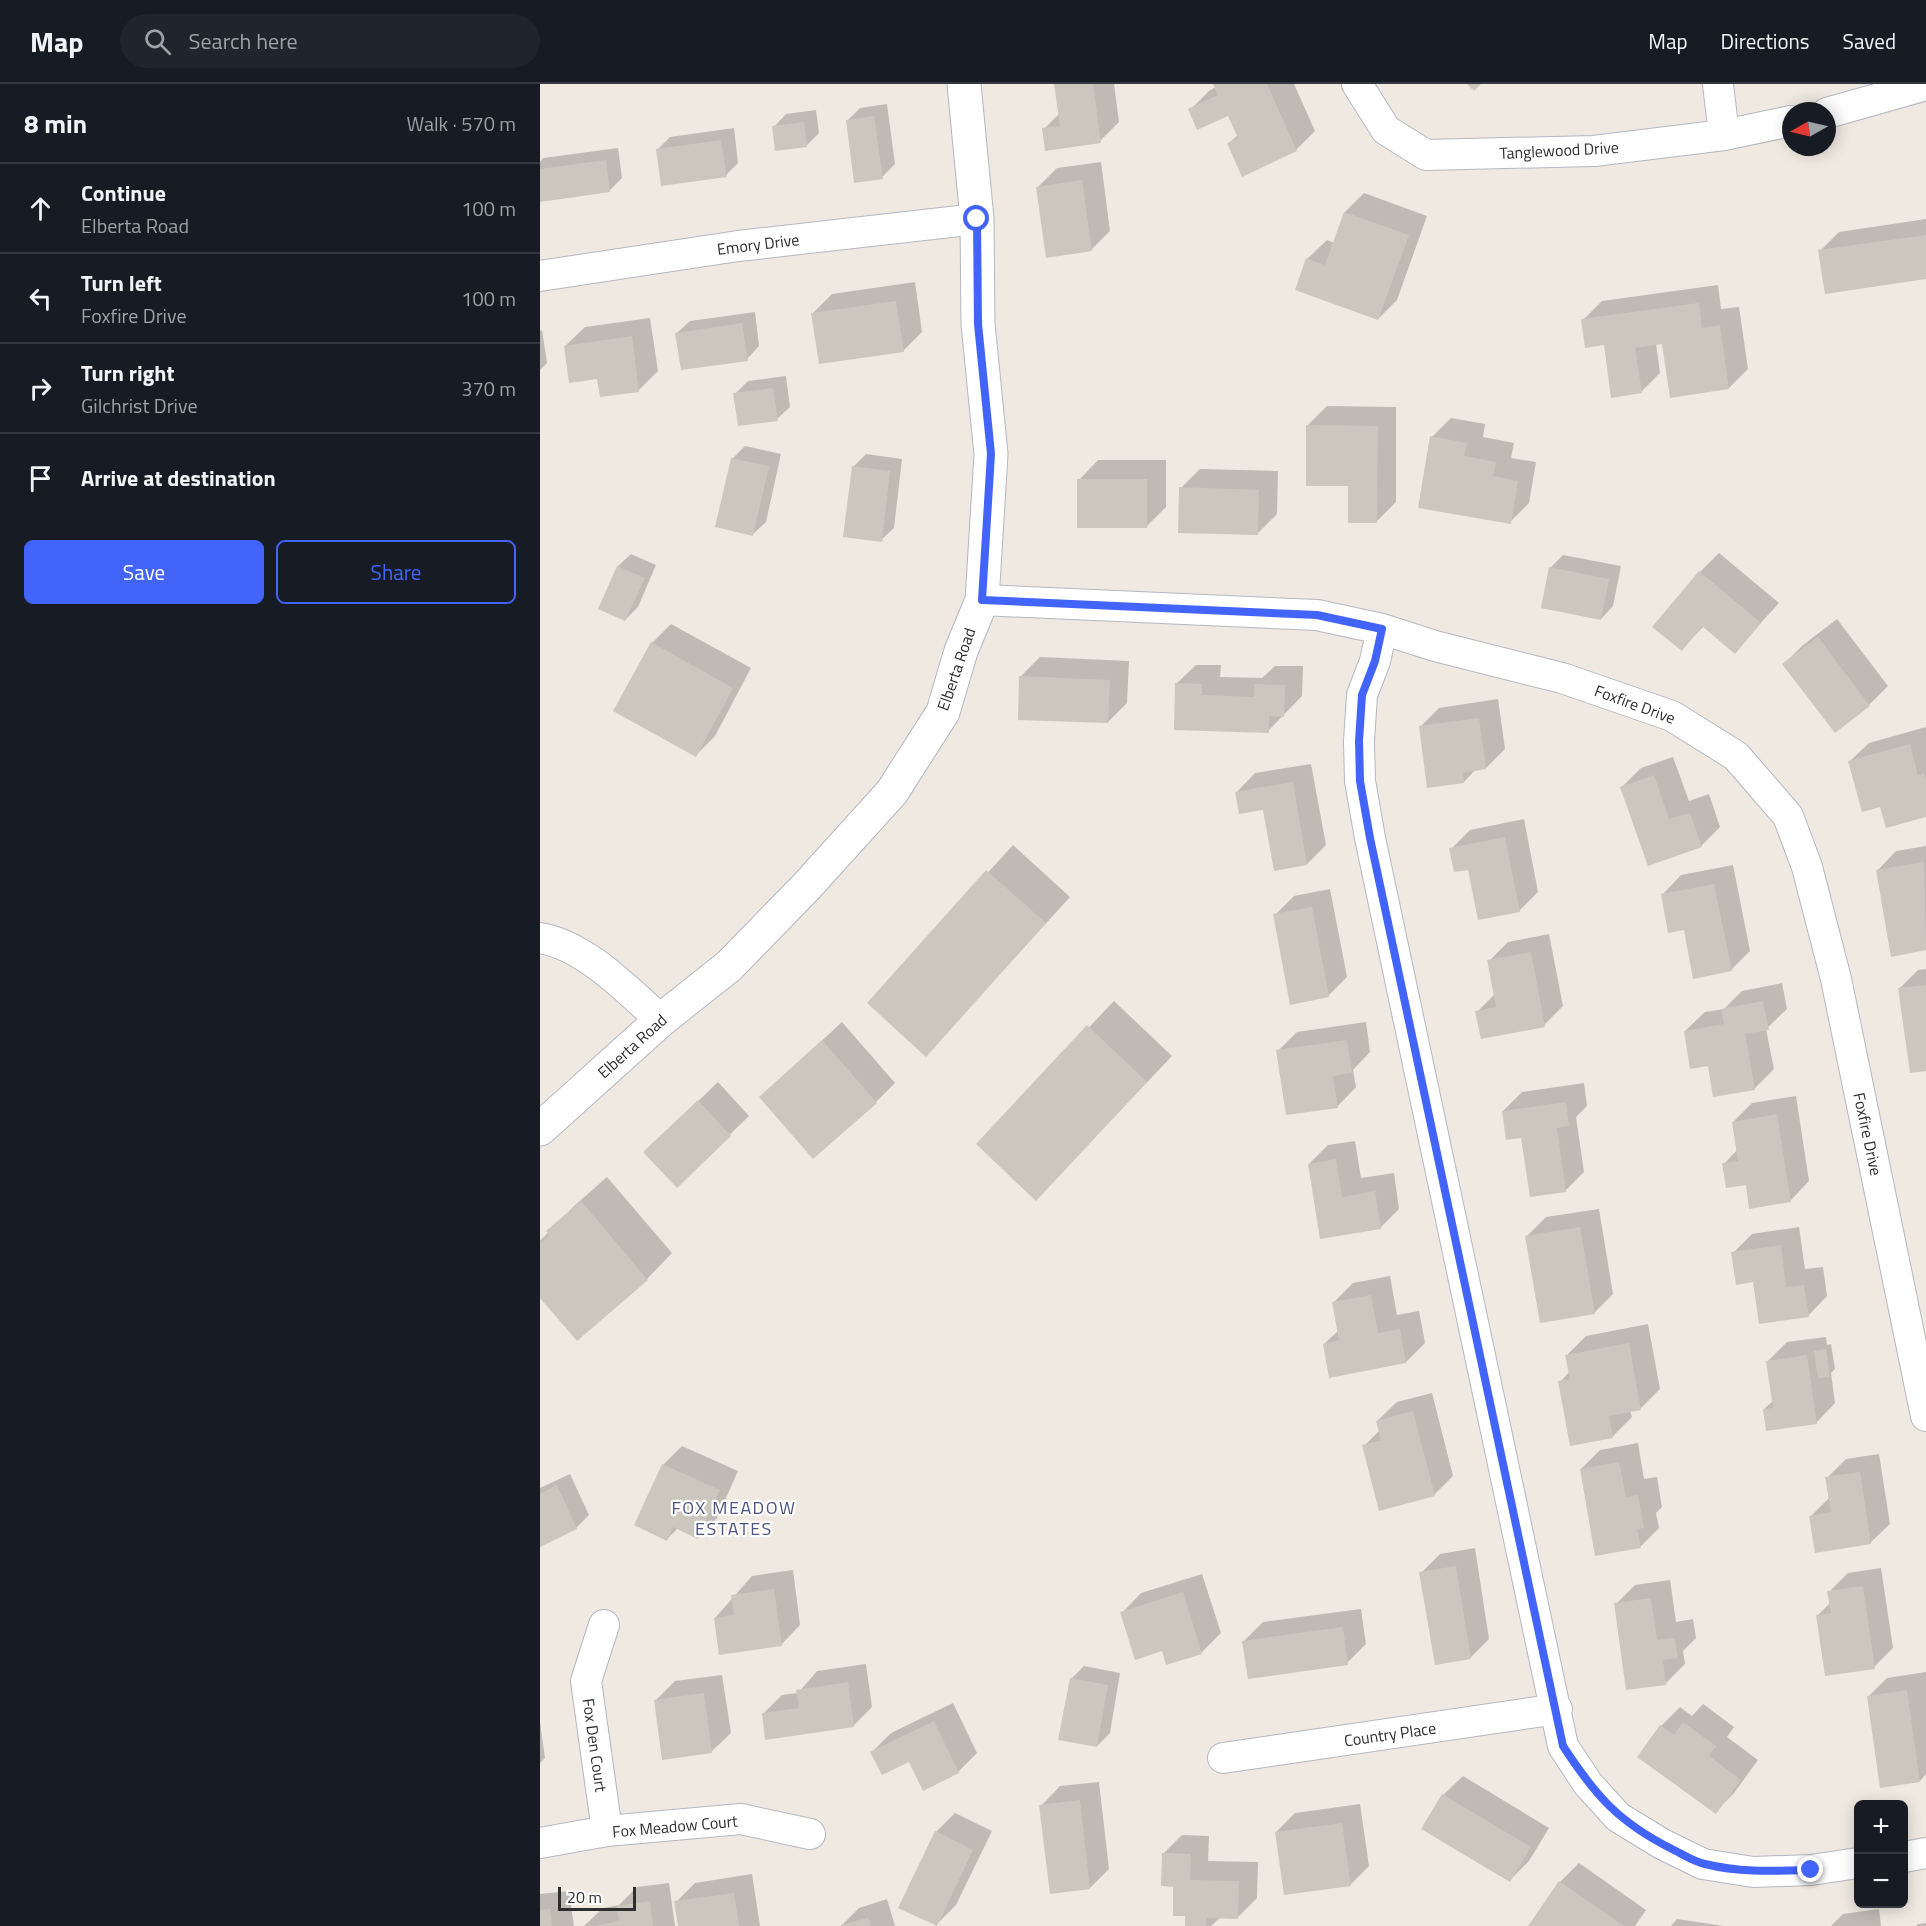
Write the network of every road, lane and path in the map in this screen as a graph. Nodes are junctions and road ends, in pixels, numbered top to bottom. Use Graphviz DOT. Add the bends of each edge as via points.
graph roads {
  1 [pos="964,84"];
  2 [pos="1357,84"];
  3 [pos="1718,84"];
  4 [pos="1926,85"];
  5 [pos="1836,110"];
  6 [pos="1782,123"];
  7 [pos="1724,135"];
  8 [pos="977,219"];
  9 [pos="540,276"];
  10 [pos="982,600"];
  11 [pos="1382,629"];
  12 [pos="540,938"];
  13 [pos="661,1020"];
  14 [pos="540,1129"];
  15 [pos="1926,1416"];
  16 [pos="604,1625"];
  17 [pos="1557,1709"];
  18 [pos="1223,1758"];
  19 [pos="607,1831"];
  20 [pos="810,1834"];
  21 [pos="540,1843"];
  22 [pos="1926,1853"];
  23 [pos="1908,1856"];
  24 [pos="1854,1864"];
  1 -- 8 [label="street, Elberta Road"];
  2 -- 7 [label="street, Tanglewood Drive" via="1386,130 1426,155 1594,151"];
  3 -- 7 [label="street"];
  4 -- 5 [label="street"];
  6 -- 7 [label="street, Tanglewood Drive"];
  8 -- 9 [label="street, Emory Drive" via="738,246"];
  8 -- 10 [label="street, Elberta Road" via="978,324 991,454"];
  10 -- 11 [label="street, Foxfire Drive" via="1317,615"];
  10 -- 13 [label="street, Elberta Road" via="961,651 943,712 892,792 729,966"];
  11 -- 15 [label="street, Foxfire Drive" via="1562,678 1672,716 1736,756 1788,816 1807,867 1836,979"];
  11 -- 17 [label="street" via="1362,695 1360,781"];
  12 -- 13 [label="street" via="553,940 603,969"];
  13 -- 14 [label="street, Elberta Road"];
  16 -- 19 [label="street, Fox Den Court" via="586,1681"];
  17 -- 18 [label="street, Country Place"];
  17 -- 24 [label="street" via="1563,1746 1588,1784 1618,1817 1662,1844 1703,1864 1753,1872"];
  19 -- 20 [label="street, Fox Meadow Court" via="741,1819"];
  19 -- 21 [label="street, Fox Meadow Court"];
  22 -- 23 [label="street"];
}
